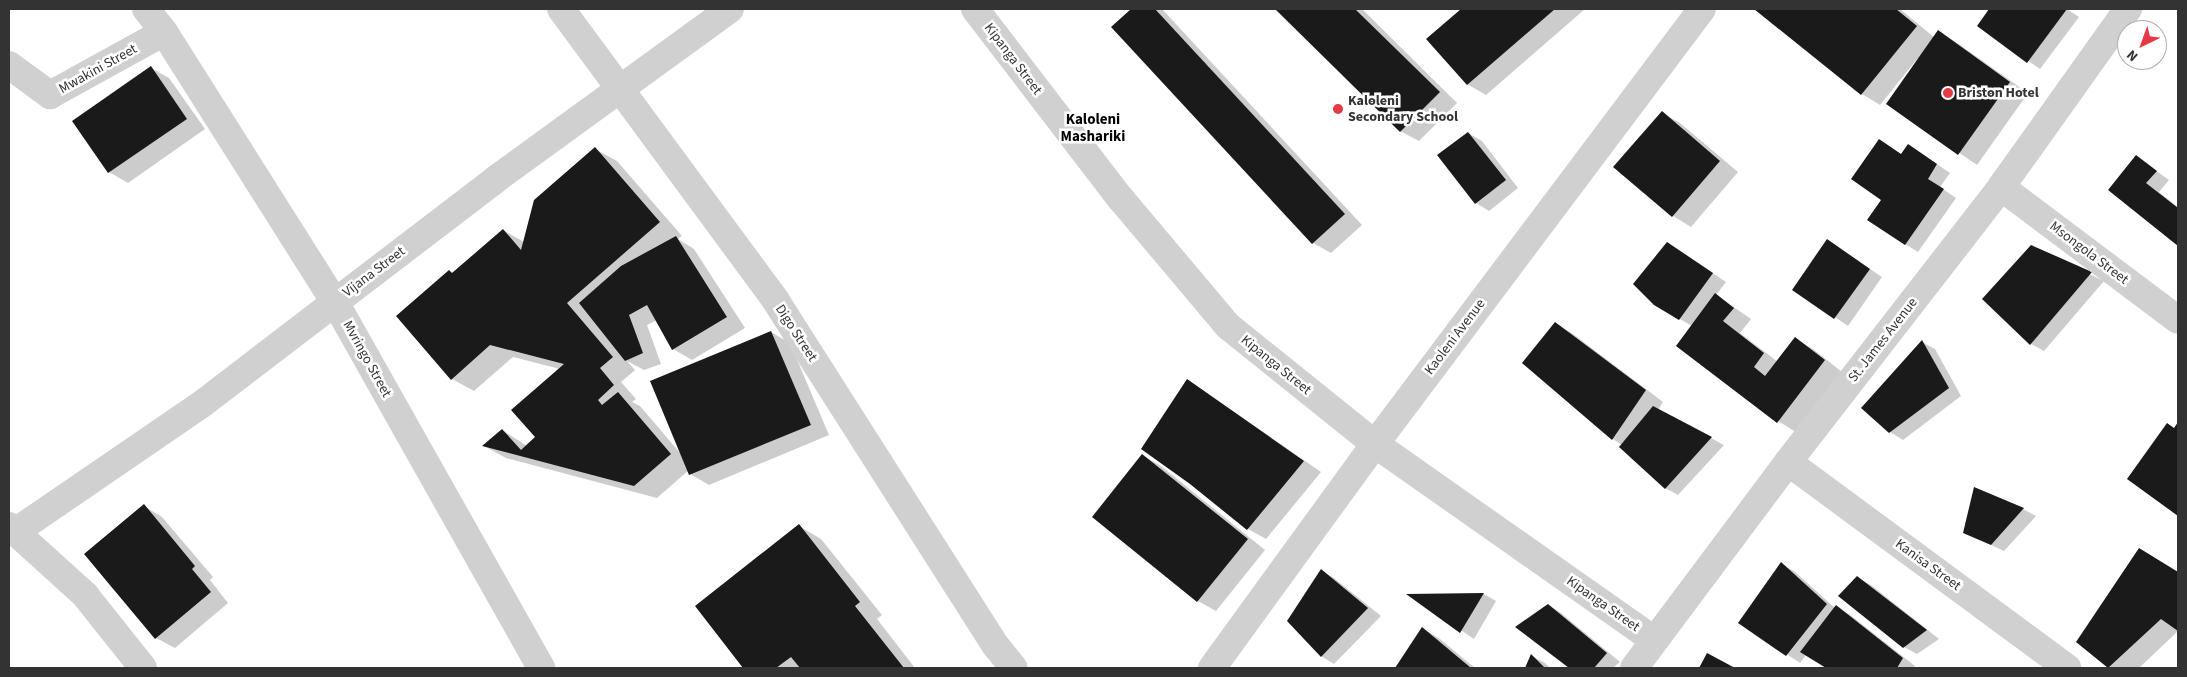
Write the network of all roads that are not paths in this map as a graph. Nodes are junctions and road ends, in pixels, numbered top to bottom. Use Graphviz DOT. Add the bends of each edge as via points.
graph roads {
  1 [pos="146,9"];
  2 [pos="561,9"];
  3 [pos="730,9"];
  4 [pos="975,9"];
  5 [pos="1702,9"];
  6 [pos="2128,9"];
  7 [pos="164,32"];
  8 [pos="9,65"];
  9 [pos="619,88"];
  10 [pos="2001,187"];
  11 [pos="335,302"];
  12 [pos="2178,320"];
  13 [pos="1375,444"];
  14 [pos="1788,462"];
  15 [pos="12,529"];
  16 [pos="1654,640"];
  17 [pos="143,668"];
  18 [pos="541,668"];
  19 [pos="1014,668"];
  20 [pos="1212,668"];
  21 [pos="1634,668"];
  22 [pos="2067,668"];
  1 -- 7 [label="street, Mvringo Street"];
  2 -- 9 [label="street, Digo Street"];
  3 -- 9 [label="street, Vijana Street"];
  4 -- 13 [label="street, Kipanga Street" via="1121,199 1228,326"];
  5 -- 13 [label="street, Kaoleni Avenue"];
  6 -- 10 [label="street, St. James Avenue"];
  7 -- 8 [label="street, Mwakini Street" via="50,95"];
  7 -- 11 [label="street, Mvringo Street"];
  9 -- 11 [label="street, Vijana Street"];
  9 -- 19 [label="street, Digo Street" via="776,301 996,646"];
  10 -- 12 [label="street, Msongola Street"];
  10 -- 14 [label="street, St. James Avenue"];
  11 -- 15 [label="street, Vijana Street" via="202,404"];
  11 -- 18 [label="street, Mvringo Street"];
  13 -- 16 [label="street, Kipanga Street"];
  13 -- 20 [label="street, Kaoleni Avenue"];
  14 -- 16 [label="street, St. James Avenue"];
  14 -- 22 [label="street, Kanisa Street"];
  15 -- 17 [label="street" via="85,595"];
  16 -- 21 [label="street, St. James Avenue"];
}
